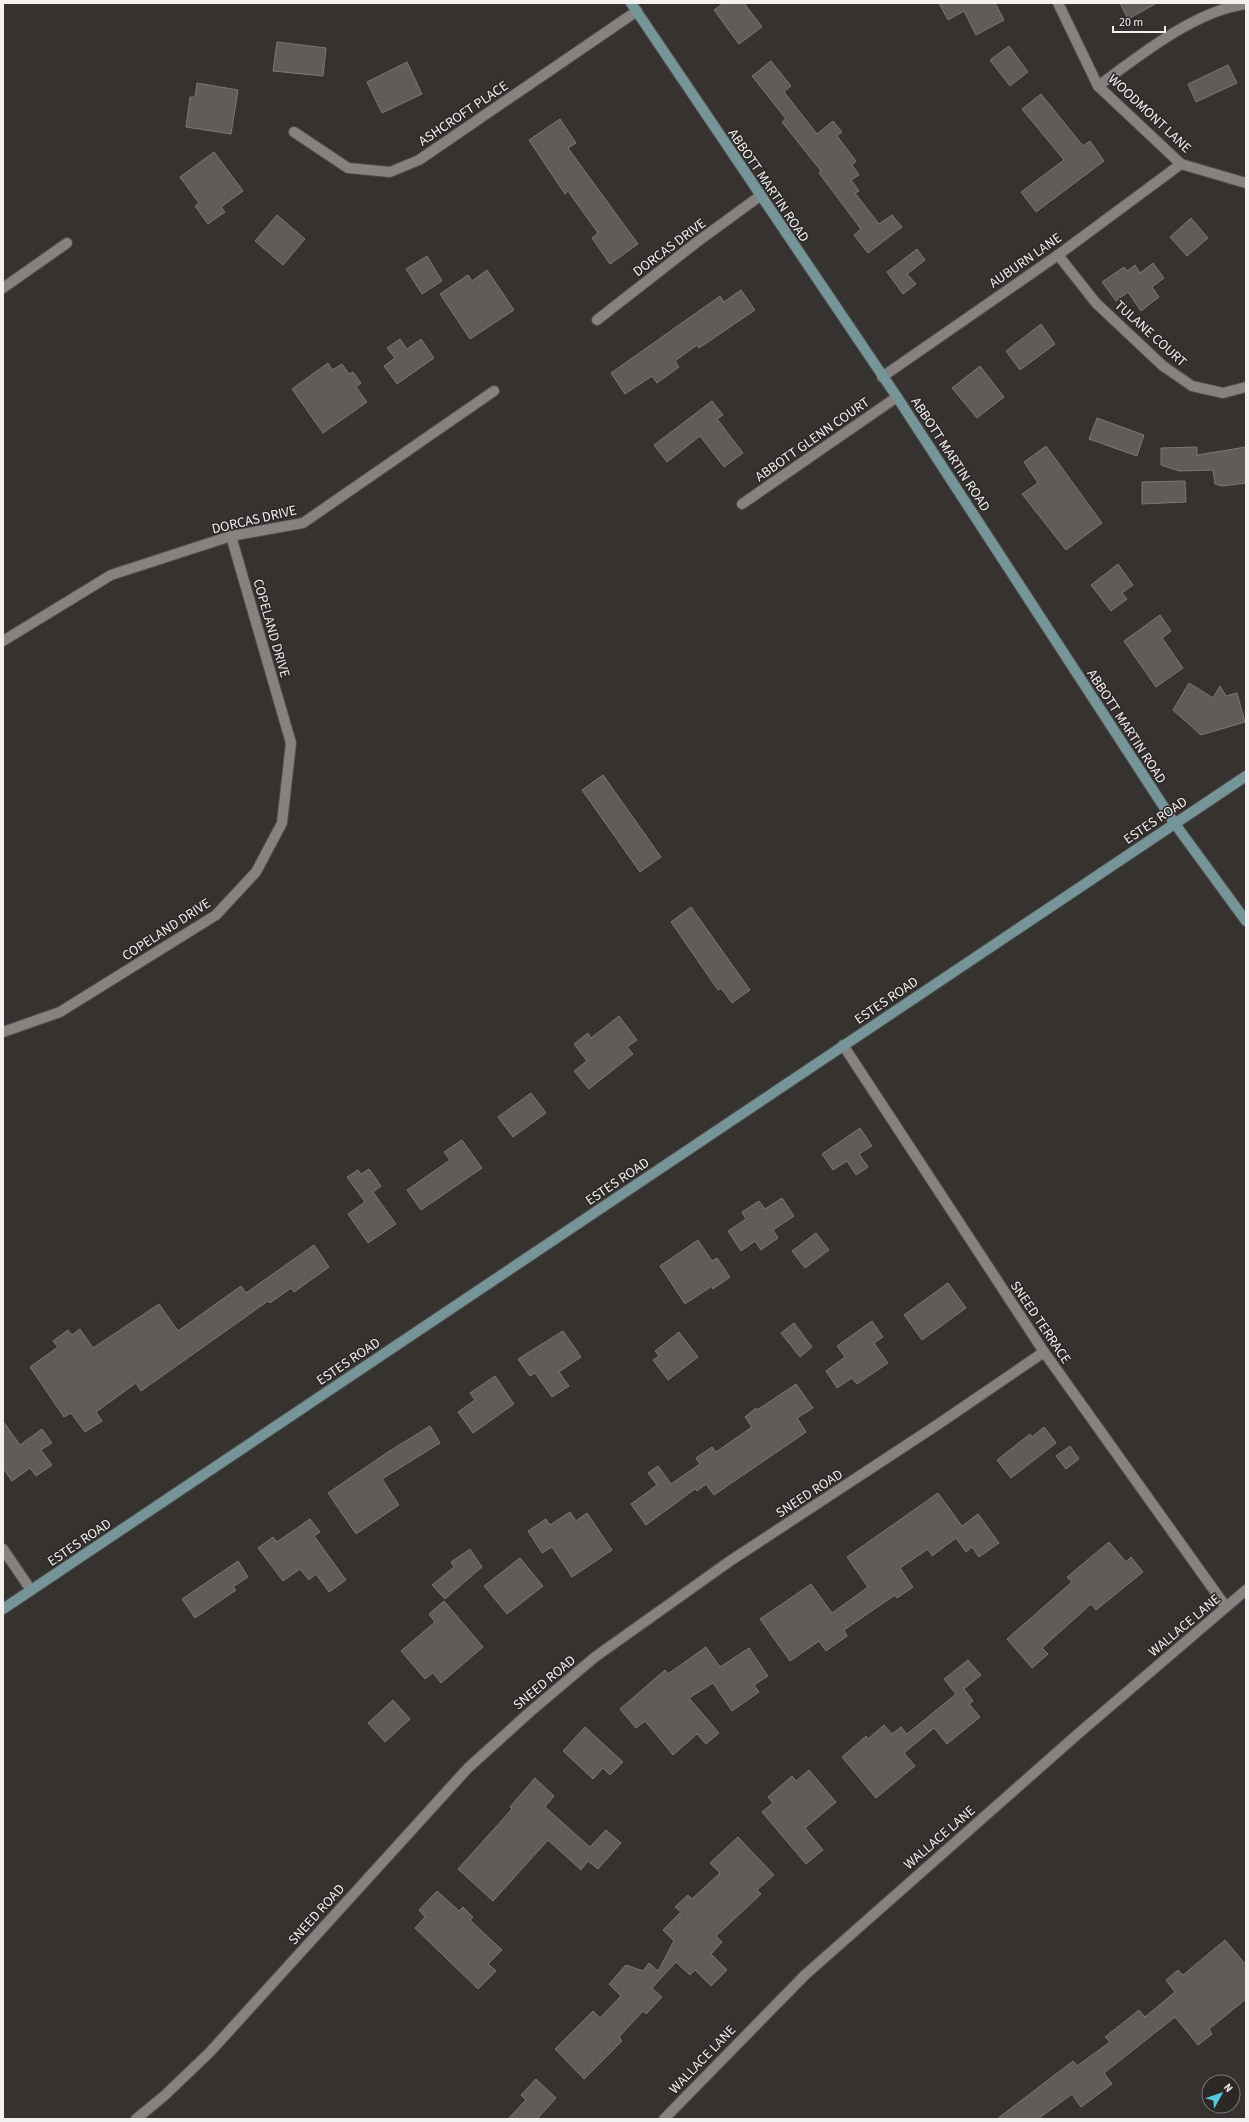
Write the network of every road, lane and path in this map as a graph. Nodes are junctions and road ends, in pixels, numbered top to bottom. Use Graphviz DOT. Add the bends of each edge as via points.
graph roads {
  1 [pos="1058,3"];
  2 [pos="1246,4"];
  3 [pos="634,7"];
  4 [pos="1098,86"];
  5 [pos="294,132"];
  6 [pos="1181,164"];
  7 [pos="1246,183"];
  8 [pos="760,196"];
  9 [pos="67,243"];
  10 [pos="1058,255"];
  11 [pos="3,288"];
  12 [pos="597,320"];
  13 [pos="882,377"];
  14 [pos="1246,387"];
  15 [pos="494,391"];
  16 [pos="897,397"];
  17 [pos="742,504"];
  18 [pos="231,536"];
  19 [pos="3,641"];
  20 [pos="1246,776"];
  21 [pos="1175,824"];
  22 [pos="1246,921"];
  23 [pos="3,1032"];
  24 [pos="843,1045"];
  25 [pos="1044,1352"];
  26 [pos="3,1550"];
  27 [pos="31,1590"];
  28 [pos="1246,1590"];
  29 [pos="1226,1607"];
  30 [pos="3,1609"];
  31 [pos="136,2119"];
  32 [pos="664,2119"];
  1 -- 4 [label="street, WOODMONT LANE"];
  2 -- 4 [label="street" via="1206,16 1153,46"];
  3 -- 5 [label="street, ASHCROFT PLACE" via="419,160 390,172 348,168"];
  3 -- 8 [label="main road, ABBOTT MARTIN ROAD"];
  4 -- 6 [label="street, WOODMONT LANE"];
  6 -- 7 [label="street, WOODMONT LANE"];
  6 -- 10 [label="street, AUBURN LANE"];
  8 -- 12 [label="street, DORCAS DRIVE"];
  8 -- 13 [label="main road, ABBOTT MARTIN ROAD"];
  9 -- 11 [label="street"];
  10 -- 13 [label="street, AUBURN LANE"];
  10 -- 14 [label="street, TULANE COURT" via="1096,303 1163,366 1192,386 1223,393"];
  13 -- 16 [label="main road, ABBOTT MARTIN ROAD"];
  15 -- 18 [label="street, DORCAS DRIVE" via="303,523"];
  16 -- 17 [label="street, ABBOTT GLENN COURT"];
  16 -- 21 [label="main road, ABBOTT MARTIN ROAD"];
  18 -- 19 [label="street, DORCAS DRIVE" via="111,575"];
  18 -- 23 [label="street, COPELAND DRIVE" via="291,743 282,823 256,872 216,915 60,1012"];
  20 -- 21 [label="main road, ESTES ROAD"];
  21 -- 22 [label="main road, ABBOTT MARTIN ROAD"];
  21 -- 24 [label="main road, ESTES ROAD"];
  24 -- 25 [label="street, SNEED TERRACE"];
  24 -- 27 [label="main road, ESTES ROAD"];
  25 -- 29 [label="street, SNEED TERRACE"];
  25 -- 31 [label="street, SNEED ROAD" via="730,1561 595,1657 536,1706 468,1768 210,2052"];
  26 -- 27 [label="street"];
  27 -- 30 [label="main road, ESTES ROAD"];
  28 -- 29 [label="street, WALLACE LANE"];
  29 -- 32 [label="street, WALLACE LANE" via="1073,1738 805,1975"];
}
